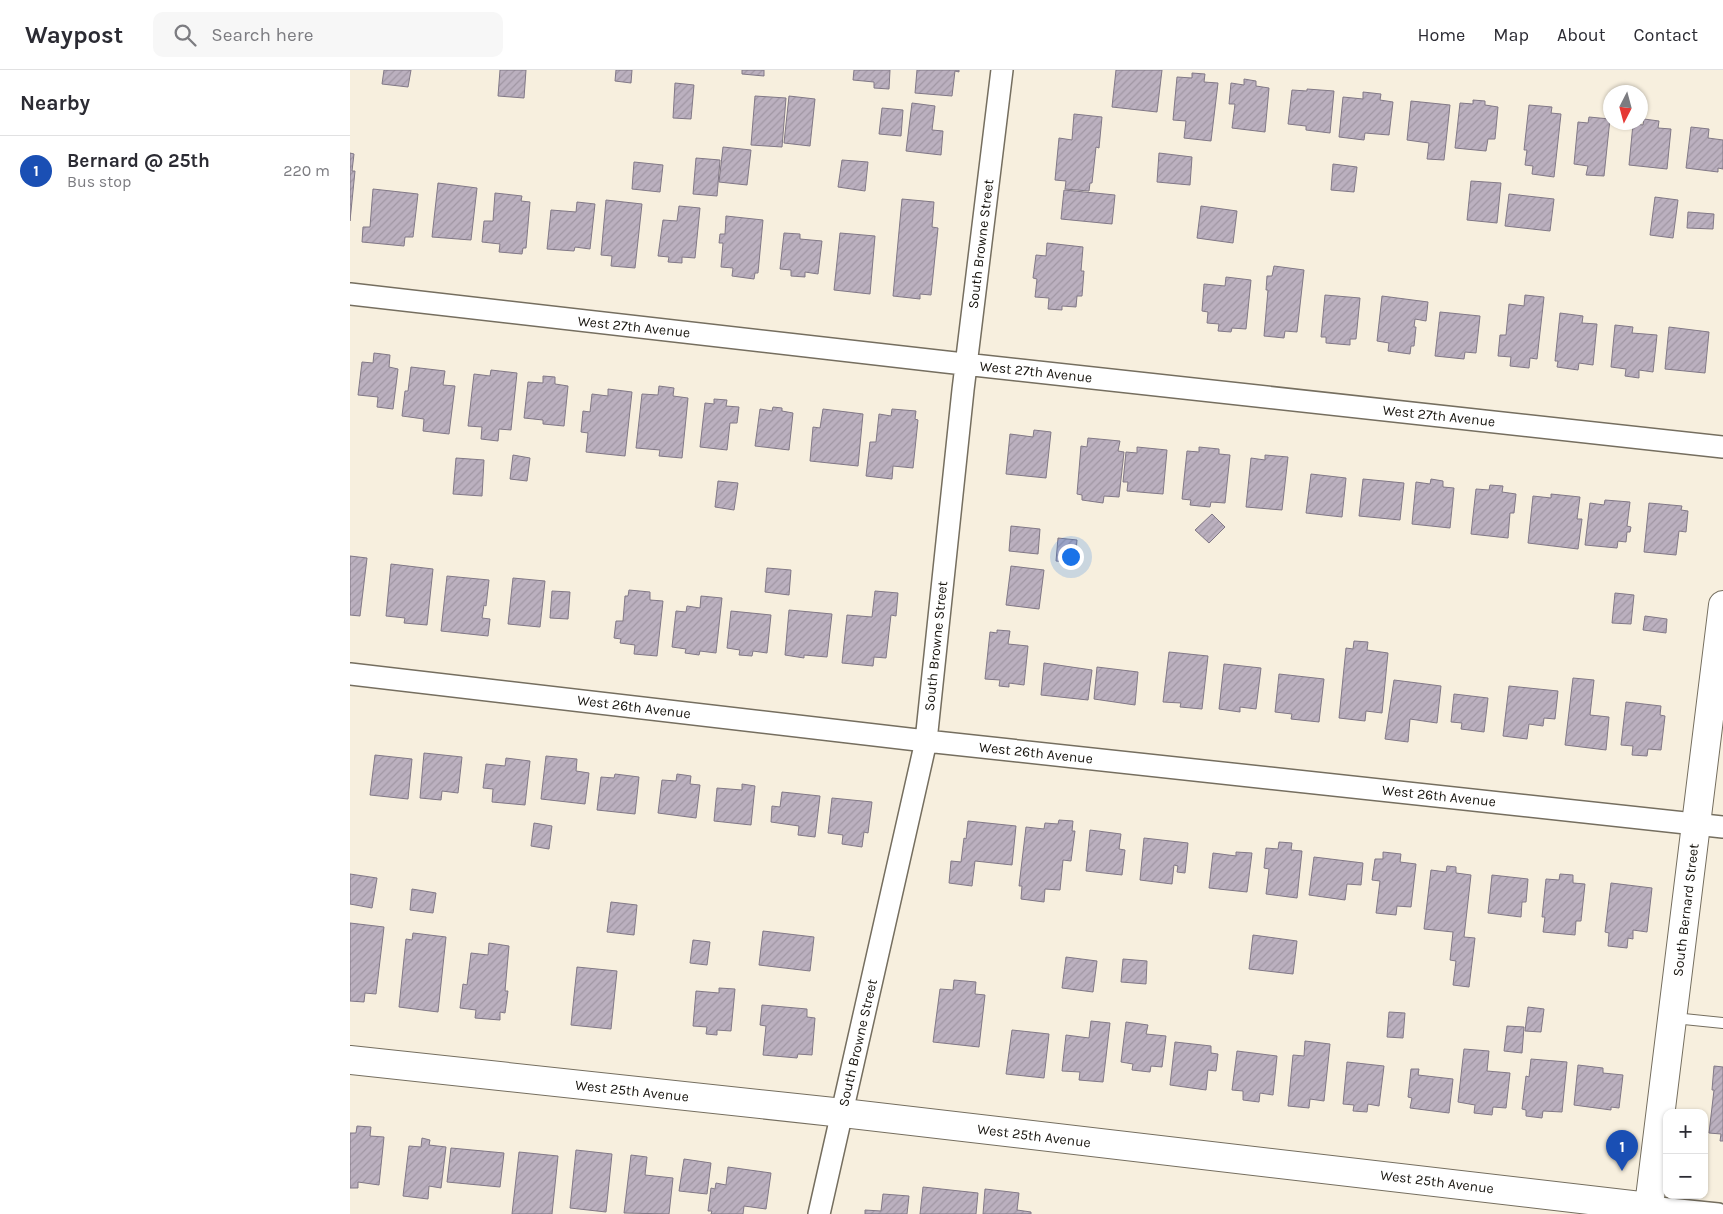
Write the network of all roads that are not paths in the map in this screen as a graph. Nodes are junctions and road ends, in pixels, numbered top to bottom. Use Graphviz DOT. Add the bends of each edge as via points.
graph roads {
  1 [pos="1002,70"];
  2 [pos="350,294"];
  3 [pos="966,364"];
  4 [pos="1723,447"];
  5 [pos="1723,605"];
  6 [pos="1721,640"];
  7 [pos="350,674"];
  8 [pos="926,741"];
  9 [pos="1710,826"];
  10 [pos="1672,1017"];
  11 [pos="1723,1023"];
  12 [pos="350,1060"];
  13 [pos="843,1114"];
  14 [pos="1649,1210"];
  15 [pos="819,1214"];
  16 [pos="1718,1214"];
  1 -- 3 [label="street, South Browne Street"];
  2 -- 3 [label="street, West 27th Avenue"];
  3 -- 4 [label="street, West 27th Avenue"];
  3 -- 8 [label="street, South Browne Street"];
  5 -- 6 [label="street, South Bernard Street"];
  6 -- 9 [label="street, South Bernard Street"];
  7 -- 8 [label="street, West 26th Avenue"];
  8 -- 9 [label="street, West 26th Avenue"];
  8 -- 13 [label="street, South Browne Street"];
  9 -- 10 [label="street, South Bernard Street"];
  10 -- 11 [label="lane"];
  10 -- 14 [label="street, South Bernard Street"];
  12 -- 13 [label="street, West 25th Avenue"];
  13 -- 14 [label="street, West 25th Avenue"];
  13 -- 15 [label="street, South Browne Street"];
  14 -- 16 [label="street, West 25th Avenue"];
}
